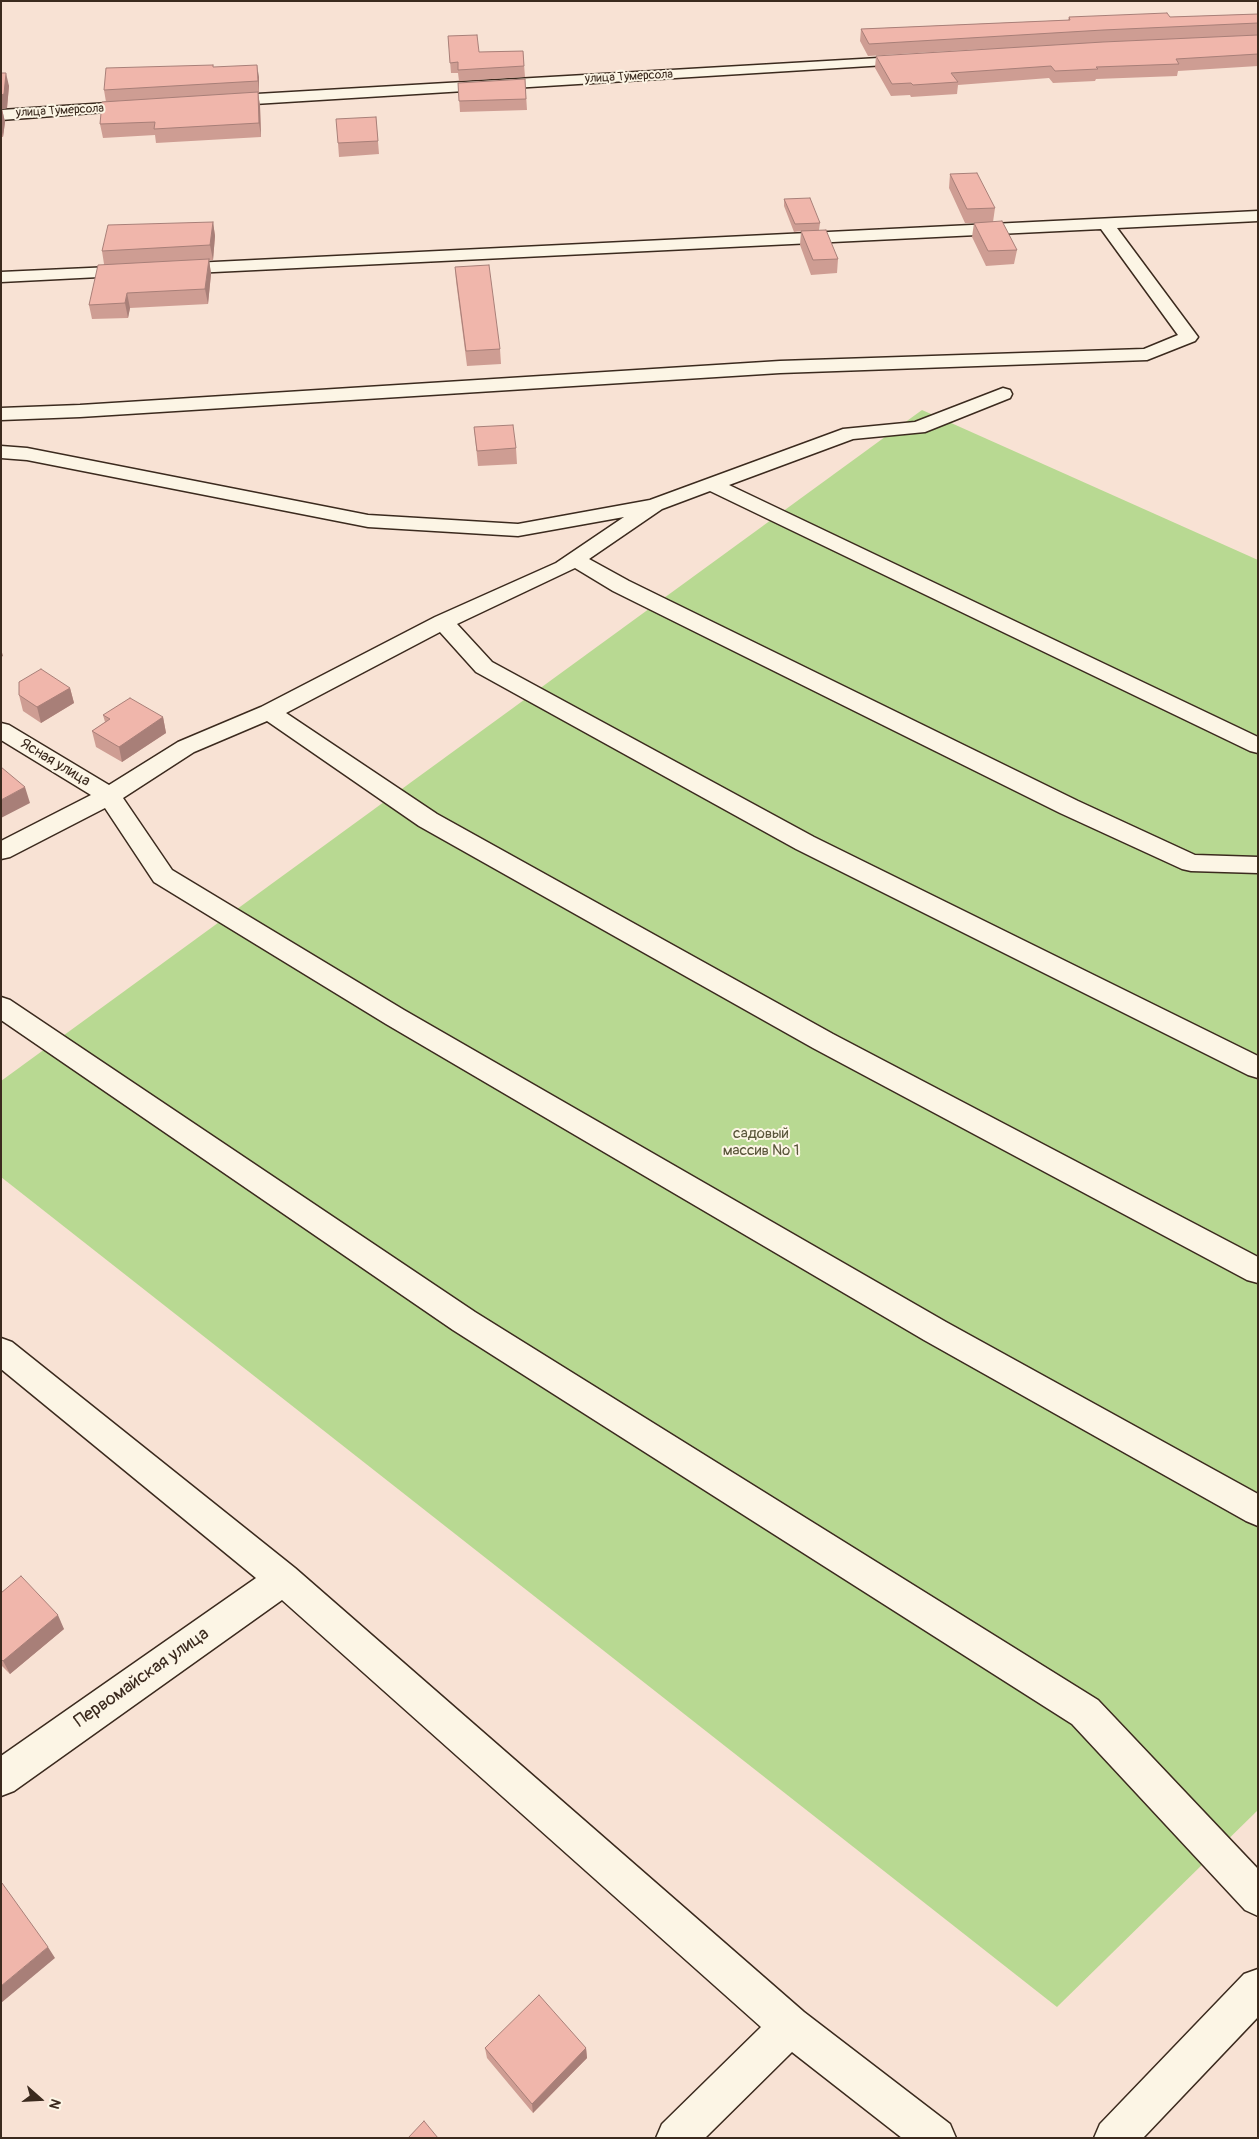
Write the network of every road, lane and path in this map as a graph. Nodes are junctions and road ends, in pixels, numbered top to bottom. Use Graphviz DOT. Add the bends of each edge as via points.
graph roads {
  1 [pos="932,59"];
  2 [pos="209,102"];
  3 [pos="150,106"];
  4 [pos="1,115"];
  5 [pos="1258,216"];
  6 [pos="1106,223"];
  7 [pos="1,277"];
  8 [pos="1003,394"];
  9 [pos="1,414"];
  10 [pos="1,452"];
  11 [pos="711,484"];
  12 [pos="655,506"];
  13 [pos="574,559"];
  14 [pos="443,622"];
  15 [pos="269,712"];
  16 [pos="1,730"];
  17 [pos="1258,746"];
  18 [pos="109,796"];
  19 [pos="1,850"];
  20 [pos="1258,865"];
  21 [pos="1,1007"];
  22 [pos="1258,1068"];
  23 [pos="1258,1272"];
  24 [pos="1,1351"];
  25 [pos="1258,1512"];
  26 [pos="283,1579"];
  27 [pos="1,1778"];
  28 [pos="1258,1897"];
  29 [pos="1258,1988"];
  30 [pos="790,2026"];
  31 [pos="676,2138"];
  32 [pos="936,2138"];
  33 [pos="1114,2138"];
  1 -- 2 [label="street, улица Тумерсола"];
  3 -- 4 [label="street, улица Тумерсола"];
  5 -- 6 [label="street"];
  6 -- 7 [label="street"];
  6 -- 9 [label="street" via="1189,337 1147,354 770,367 80,412"];
  8 -- 11 [label="street" via="918,428 850,433"];
  10 -- 12 [label="street" via="27,454 368,521 518,530"];
  11 -- 12 [label="street"];
  11 -- 17 [label="street"];
  12 -- 13 [label="street"];
  13 -- 14 [label="street"];
  13 -- 20 [label="street" via="621,586 1069,807 1192,863"];
  14 -- 15 [label="street"];
  14 -- 22 [label="street" via="484,667 683,776 805,842"];
  15 -- 18 [label="street" via="186,747"];
  15 -- 23 [label="street" via="428,820 823,1041"];
  16 -- 18 [label="street, Ясная улица"];
  18 -- 19 [label="street"];
  18 -- 25 [label="street" via="163,876 395,1017 927,1326"];
  21 -- 28 [label="street" via="464,1321 1085,1712"];
  24 -- 26 [label="street"];
  26 -- 27 [label="street, Первомайская улица"];
  26 -- 30 [label="street"];
  29 -- 33 [label="street"];
  30 -- 31 [label="street"];
  30 -- 32 [label="street"];
}
